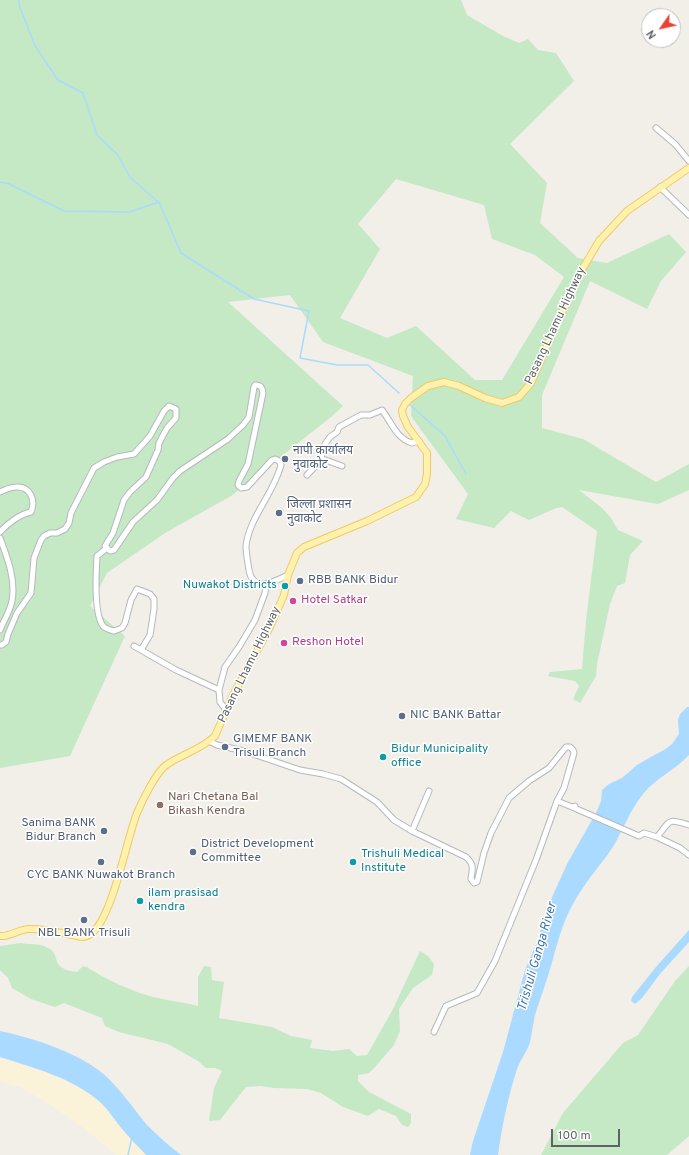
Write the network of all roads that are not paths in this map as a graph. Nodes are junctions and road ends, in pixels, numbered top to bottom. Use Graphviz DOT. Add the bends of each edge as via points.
graph roads {
  1 [pos="656,128"];
  2 [pos="689,161"];
  3 [pos="689,168"];
  4 [pos="660,187"];
  5 [pos="689,215"];
  6 [pos="419,441"];
  7 [pos="320,458"];
  8 [pos="342,466"];
  9 [pos="307,475"];
  10 [pos="0,492"];
  11 [pos="0,532"];
  12 [pos="0,538"];
  13 [pos="106,548"];
  14 [pos="288,575"];
  15 [pos="266,584"];
  16 [pos="0,630"];
  17 [pos="0,644"];
  18 [pos="134,646"];
  19 [pos="141,650"];
  20 [pos="219,690"];
  21 [pos="226,711"];
  22 [pos="210,741"];
  23 [pos="429,792"];
  24 [pos="557,801"];
  25 [pos="689,825"];
  26 [pos="412,831"];
  27 [pos="657,837"];
  28 [pos="689,856"];
  29 [pos="0,936"];
  30 [pos="434,1032"];
  1 -- 2 [label="street" via="675,144"];
  3 -- 4 [label="main road, Pasang Lhamu Highway"];
  4 -- 5 [label="street"];
  4 -- 6 [label="main road, Pasang Lhamu Highway" via="627,211 599,241 580,273 531,383 519,396 502,403 444,382 428,386 411,398 402,410 408,428"];
  6 -- 7 [label="street" via="412,444 395,432 382,410 370,415 361,415 339,427 325,444"];
  6 -- 14 [label="main road, Pasang Lhamu Highway" via="427,453 428,474 416,497 367,521 304,546 297,553"];
  7 -- 8 [label="street"];
  7 -- 9 [label="street"];
  10 -- 11 [label="street" via="11,487 23,488 33,498 34,504 31,512"];
  12 -- 16 [label="street" via="10,566 13,593 9,611"];
  13 -- 15 [label="street" via="110,552 114,550 133,522 157,500 180,470 236,432 249,417 254,387 260,385 263,393 256,428 248,464 238,485 241,488 247,487 272,460 275,458 279,461 278,474 251,526 246,548 253,580"];
  13 -- 17 [label="street" via="124,500 146,477 163,434 176,418 176,409 169,406 164,411 150,436 134,454 116,457 94,468 65,529 50,533 41,540 34,558 31,593 17,613 6,642"];
  13 -- 19 [label="street" via="97,556 95,576 99,615 103,625 114,631 122,628 137,589 150,594 154,599 150,635"];
  14 -- 15 [label="street"];
  14 -- 21 [label="main road, Pasang Lhamu Highway" via="284,595 270,627"];
  15 -- 20 [label="street" via="255,620 224,667"];
  18 -- 19 [label="street"];
  19 -- 20 [label="street"];
  20 -- 21 [label="street" via="220,702"];
  21 -- 22 [label="main road, Pasang Lhamu Highway" via="215,736"];
  22 -- 26 [label="street" via="300,770 341,780 377,802 394,820"];
  22 -- 29 [label="main road" via="158,772 137,813 111,898 101,921 90,935 82,937 29,929"];
  23 -- 26 [label="street"];
  24 -- 26 [label="street" via="566,782 574,753 570,747 566,747 549,768 509,798 491,833 476,883 471,881 473,870 471,862 466,857"];
  24 -- 27 [label="street" via="641,834"];
  24 -- 30 [label="street" via="495,962 477,993 446,1006"];
  25 -- 27 [label="street" via="674,820"];
  27 -- 28 [label="street" via="680,848"];
}
